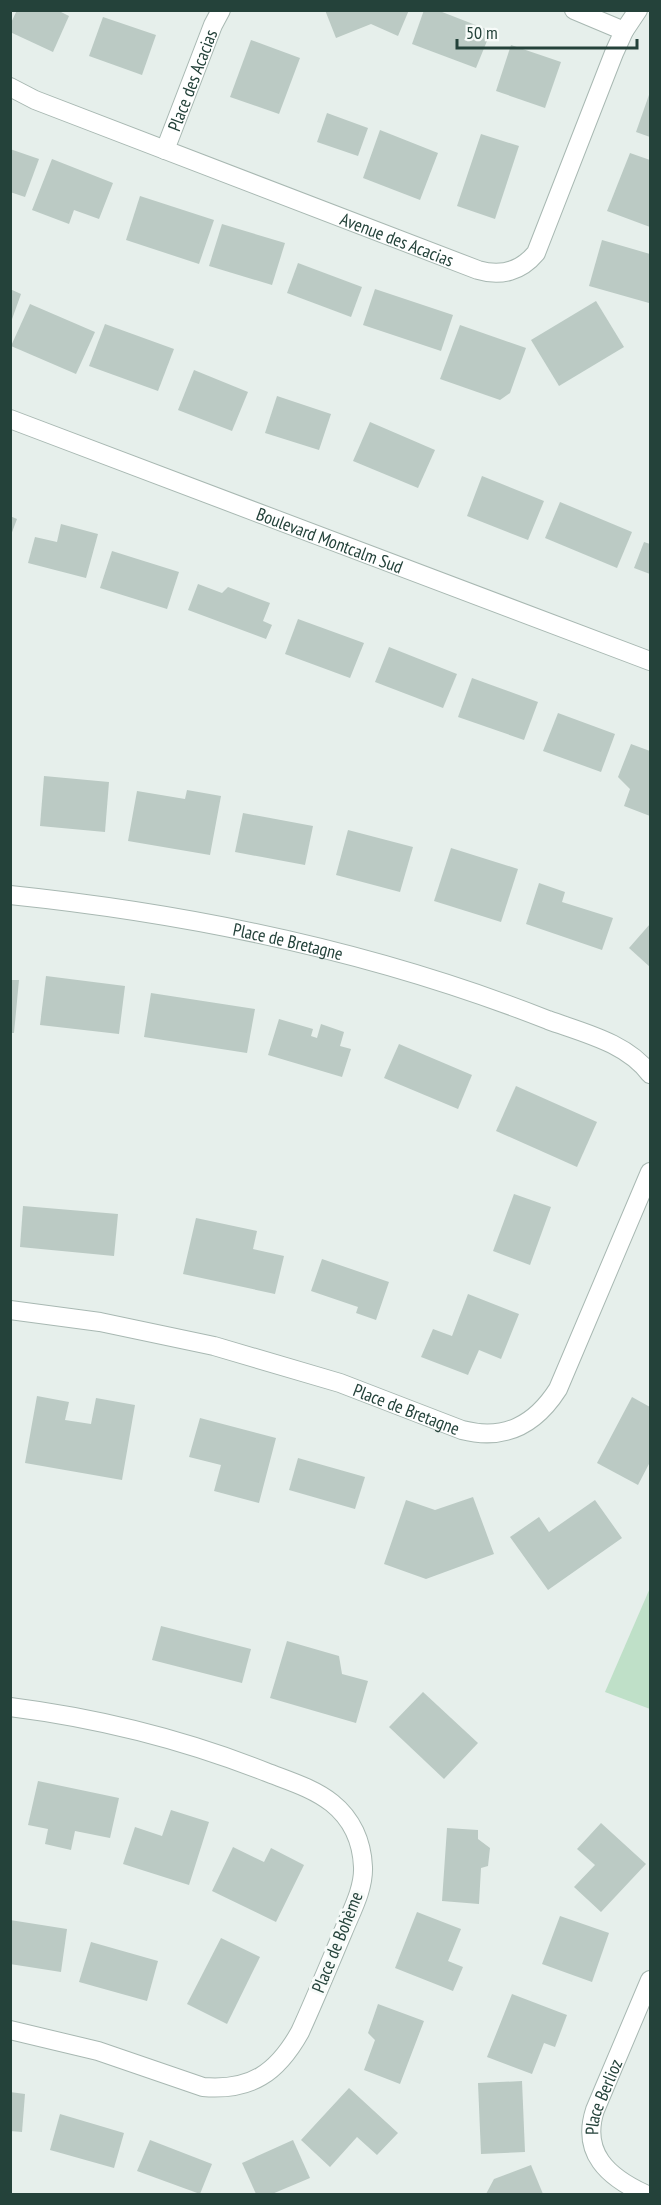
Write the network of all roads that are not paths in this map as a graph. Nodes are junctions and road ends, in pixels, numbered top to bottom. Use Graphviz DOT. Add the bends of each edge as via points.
graph roads {
  1 [pos="221,10"];
  2 [pos="574,10"];
  3 [pos="638,10"];
  4 [pos="624,31"];
  5 [pos="10,87"];
  6 [pos="165,150"];
  7 [pos="10,419"];
  8 [pos="651,660"];
  9 [pos="10,895"];
  10 [pos="651,1074"];
  11 [pos="651,1172"];
  12 [pos="10,1310"];
  13 [pos="10,1707"];
  14 [pos="651,1980"];
  15 [pos="10,2030"];
  16 [pos="645,2194"];
  1 -- 6 [label="street, Place des Acacias"];
  2 -- 4 [label="street"];
  3 -- 4 [label="street, Avenue des Acacias"];
  4 -- 6 [label="street, Avenue des Acacias" via="541,242 530,261 517,269 500,273 478,270"];
  5 -- 6 [label="street, Avenue des Acacias"];
  7 -- 8 [label="street, Boulevard Montcalm Sud"];
  9 -- 10 [label="street, Place de Bretagne" via="206,923 369,959 499,1000 620,1048 637,1058"];
  11 -- 12 [label="street, Place de Bretagne" via="558,1389 531,1420 498,1433 462,1430 340,1383 214,1346 100,1322"];
  13 -- 15 [label="street, Place de Bohème" via="71,1716 187,1745 303,1786 332,1804 351,1825 363,1869 357,1898 300,2032 277,2065 253,2081 222,2089 203,2087 98,2051"];
  14 -- 16 [label="street, Place Berlioz" via="590,2130 601,2162 620,2180"];
}
